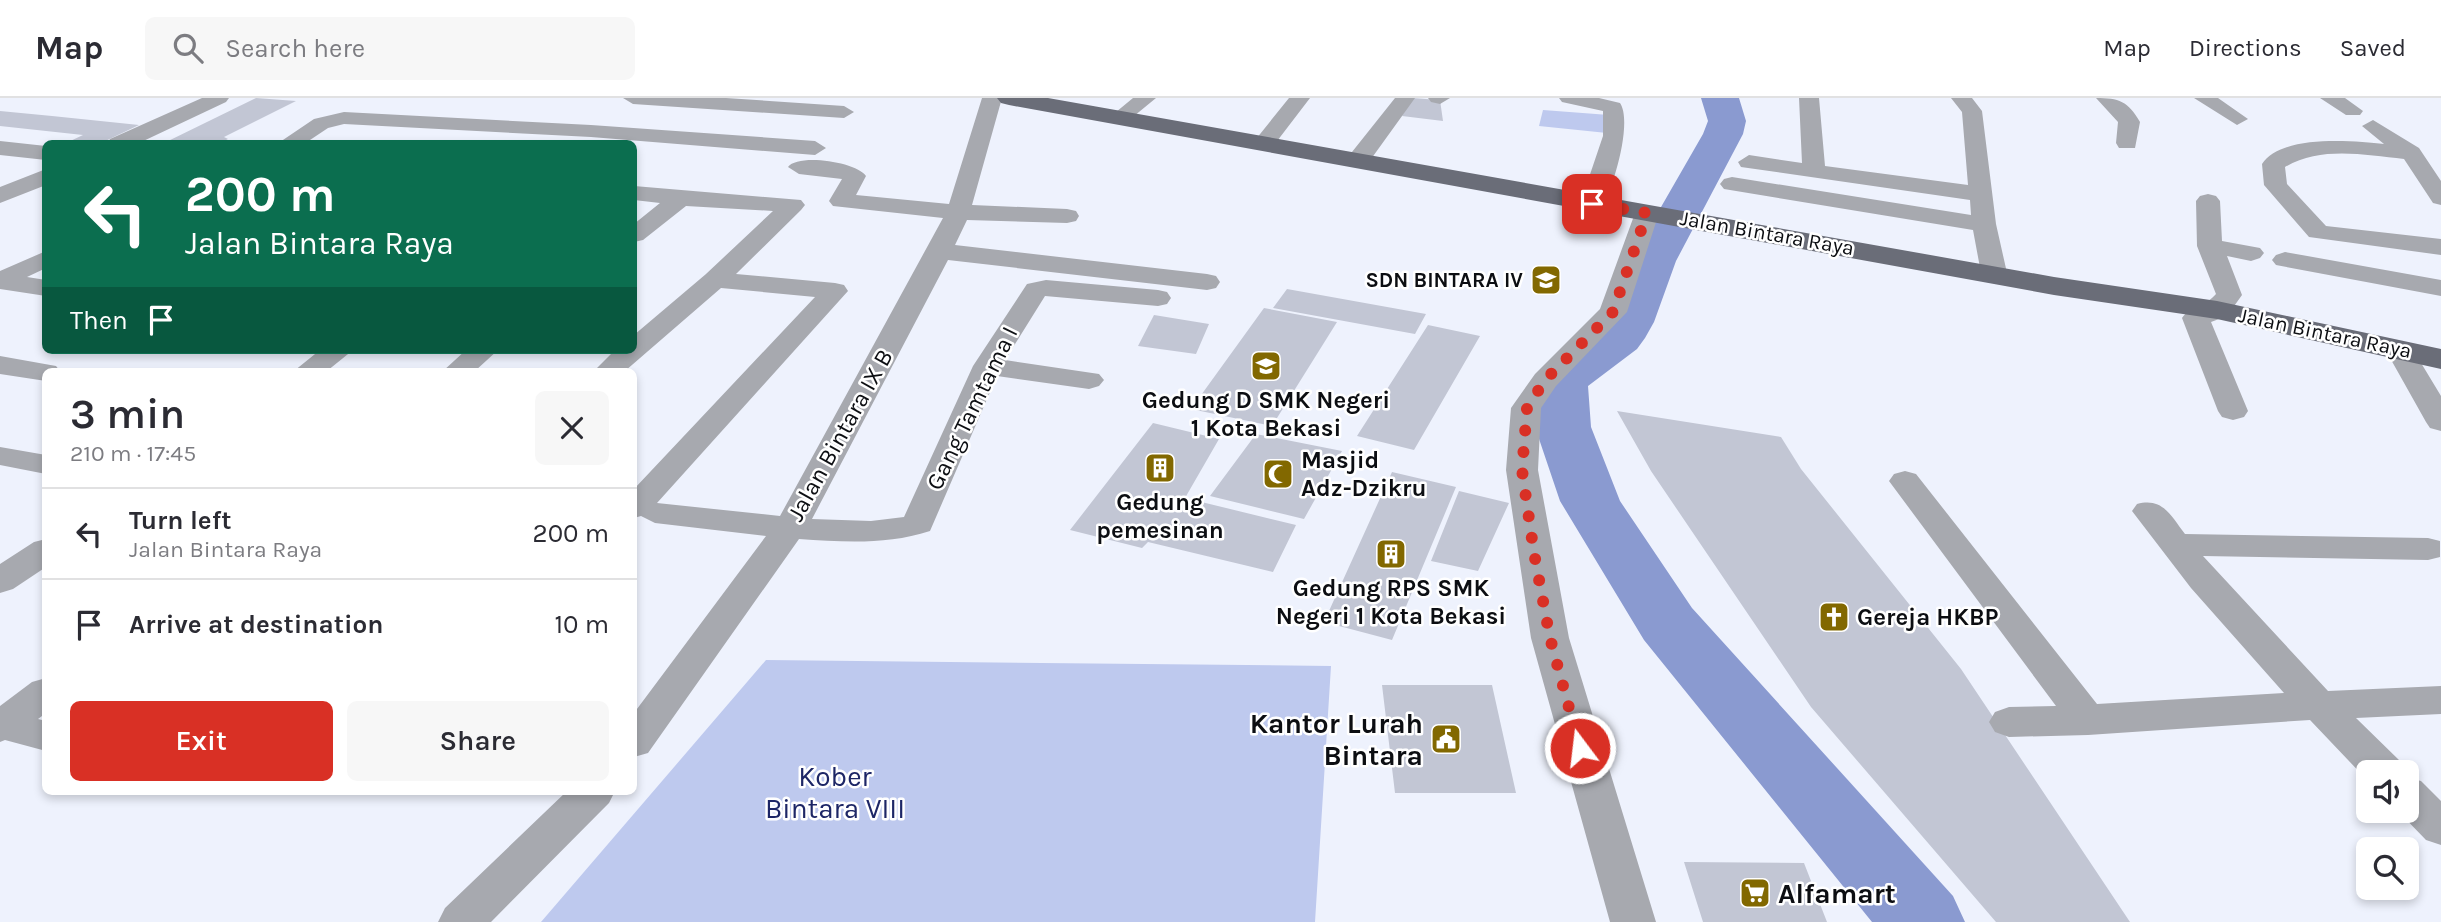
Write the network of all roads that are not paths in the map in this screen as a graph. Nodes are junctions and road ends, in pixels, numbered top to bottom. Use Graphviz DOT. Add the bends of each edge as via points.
graph roads {
  1 [pos="219,98"];
  2 [pos="635,98"];
  3 [pos="992,98"];
  4 [pos="1009,98"];
  5 [pos="1146,98"];
  6 [pos="1300,98"];
  7 [pos="1405,98"];
  8 [pos="1569,98"];
  9 [pos="1809,98"];
  10 [pos="1961,98"];
  11 [pos="2106,98"];
  12 [pos="2204,98"];
  13 [pos="848,105"];
  14 [pos="1121,117"];
  15 [pos="2237,119"];
  16 [pos="2373,125"];
  17 [pos="591,131"];
  18 [pos="127,140"];
  19 [pos="294,140"];
  20 [pos="2127,143"];
  21 [pos="1264,144"];
  22 [pos="0,148"];
  23 [pos="814,148"];
  24 [pos="42,153"];
  25 [pos="2412,153"];
  26 [pos="1358,161"];
  27 [pos="1749,162"];
  28 [pos="1814,170"];
  29 [pos="42,178"];
  30 [pos="1732,184"];
  31 [pos="637,192"];
  32 [pos="1980,194"];
  33 [pos="0,196"];
  34 [pos="2441,198"];
  35 [pos="681,199"];
  36 [pos="2208,201"];
  37 [pos="1592,204"];
  38 [pos="958,212"];
  39 [pos="1660,215"];
  40 [pos="1067,216"];
  41 [pos="1984,224"];
  42 [pos="637,233"];
  43 [pos="2210,246"];
  44 [pos="2441,247"];
  45 [pos="940,251"];
  46 [pos="2252,253"];
  47 [pos="42,260"];
  48 [pos="2285,260"];
  49 [pos="1994,273"];
  50 [pos="715,280"];
  51 [pos="0,281"];
  52 [pos="1207,282"];
  53 [pos="42,287"];
  54 [pos="2441,288"];
  55 [pos="1158,298"];
  56 [pos="2217,310"];
  57 [pos="637,346"];
  58 [pos="2399,349"];
  59 [pos="333,354"];
  60 [pos="479,354"];
  61 [pos="627,354"];
  62 [pos="2441,359"];
  63 [pos="0,365"];
  64 [pos="987,366"];
  65 [pos="312,368"];
  66 [pos="461,368"];
  67 [pos="611,368"];
  68 [pos="42,371"];
  69 [pos="1088,380"];
  70 [pos="2233,411"];
  71 [pos="2441,422"];
  72 [pos="0,456"];
  73 [pos="42,464"];
  74 [pos="1905,481"];
  75 [pos="644,511"];
  76 [pos="2149,511"];
  77 [pos="790,528"];
  78 [pos="2174,545"];
  79 [pos="2428,549"];
  80 [pos="42,553"];
  81 [pos="1,580"];
  82 [pos="42,695"];
  83 [pos="2441,700"];
  84 [pos="2317,704"];
  85 [pos="2088,720"];
  86 [pos="2009,722"];
  87 [pos="2,726"];
  88 [pos="42,735"];
  89 [pos="637,738"];
  90 [pos="2373,760"];
  91 [pos="590,795"];
  92 [pos="2419,806"];
  93 [pos="2441,828"];
  94 [pos="461,922"];
  95 [pos="1633,922"];
  1 -- 18 [label="street"];
  2 -- 13 [label="street"];
  2 -- 17 [label="street"];
  3 -- 38 [label="street, Jalan Bintara IX B"];
  4 -- 14 [label="main road, Jalan Bintara Raya"];
  5 -- 14 [label="street"];
  6 -- 21 [label="street"];
  7 -- 26 [label="street" via="1366,144"];
  8 -- 37 [label="street" via="1613,107 1614,136"];
  9 -- 28 [label="street"];
  10 -- 32 [label="street" via="1972,111"];
  11 -- 20 [label="street" via="2129,121"];
  12 -- 15 [label="street"];
  13 -- 23 [label="street"];
  14 -- 21 [label="main road, Jalan Bintara Raya"];
  16 -- 25 [label="street"];
  17 -- 19 [label="street" via="339,118"];
  17 -- 23 [label="street"];
  21 -- 26 [label="main road, Jalan Bintara Raya"];
  22 -- 24 [label="street"];
  23 -- 38 [label="street" via="799,167 839,169 855,176 841,201"];
  25 -- 34 [label="street"];
  25 -- 44 [label="street" via="2301,150 2273,164 2276,185 2318,232"];
  26 -- 37 [label="main road, Jalan Bintara Raya"];
  27 -- 28 [label="street"];
  28 -- 32 [label="street"];
  29 -- 33 [label="street"];
  30 -- 41 [label="street"];
  31 -- 35 [label="street"];
  32 -- 41 [label="street"];
  35 -- 42 [label="street"];
  35 -- 50 [label="street" via="793,205"];
  36 -- 43 [label="street"];
  37 -- 39 [label="main road, Jalan Bintara Raya"];
  38 -- 40 [label="street"];
  38 -- 45 [label="street, Jalan Bintara IX B"];
  39 -- 49 [label="main road, Jalan Bintara Raya"];
  39 -- 95 [label="street" via="1613,312 1545,380 1527,408 1522,470 1550,638"];
  41 -- 49 [label="street"];
  43 -- 46 [label="street"];
  43 -- 56 [label="street" via="2229,295"];
  45 -- 52 [label="street"];
  45 -- 77 [label="street, Jalan Bintara IX B"];
  47 -- 51 [label="street"];
  48 -- 54 [label="street"];
  49 -- 56 [label="main road, Jalan Bintara Raya"];
  50 -- 57 [label="street"];
  50 -- 75 [label="street" via="835,291"];
  51 -- 53 [label="street"];
  55 -- 64 [label="street, Gang Tamtama I" via="1036,290"];
  56 -- 58 [label="main road, Jalan Bintara Raya"];
  56 -- 70 [label="street" via="2196,318"];
  58 -- 62 [label="main road, Jalan Bintara Raya"];
  58 -- 71 [label="street"];
  59 -- 65 [label="street"];
  60 -- 66 [label="street"];
  61 -- 67 [label="street"];
  63 -- 68 [label="street"];
  64 -- 69 [label="street"];
  64 -- 77 [label="street, Gang Tamtama I" via="918,524 894,532"];
  72 -- 73 [label="street"];
  74 -- 85 [label="street"];
  75 -- 77 [label="street, Gang Tamtama I"];
  76 -- 78 [label="street"];
  77 -- 89 [label="street, Jalan Bintara IX B"];
  78 -- 79 [label="street"];
  78 -- 84 [label="street"];
  80 -- 81 [label="street"];
  82 -- 87 [label="street"];
  83 -- 84 [label="street"];
  84 -- 85 [label="street"];
  84 -- 90 [label="street"];
  85 -- 86 [label="street"];
  87 -- 88 [label="street"];
  91 -- 94 [label="street"];
  92 -- 93 [label="street"];
}
